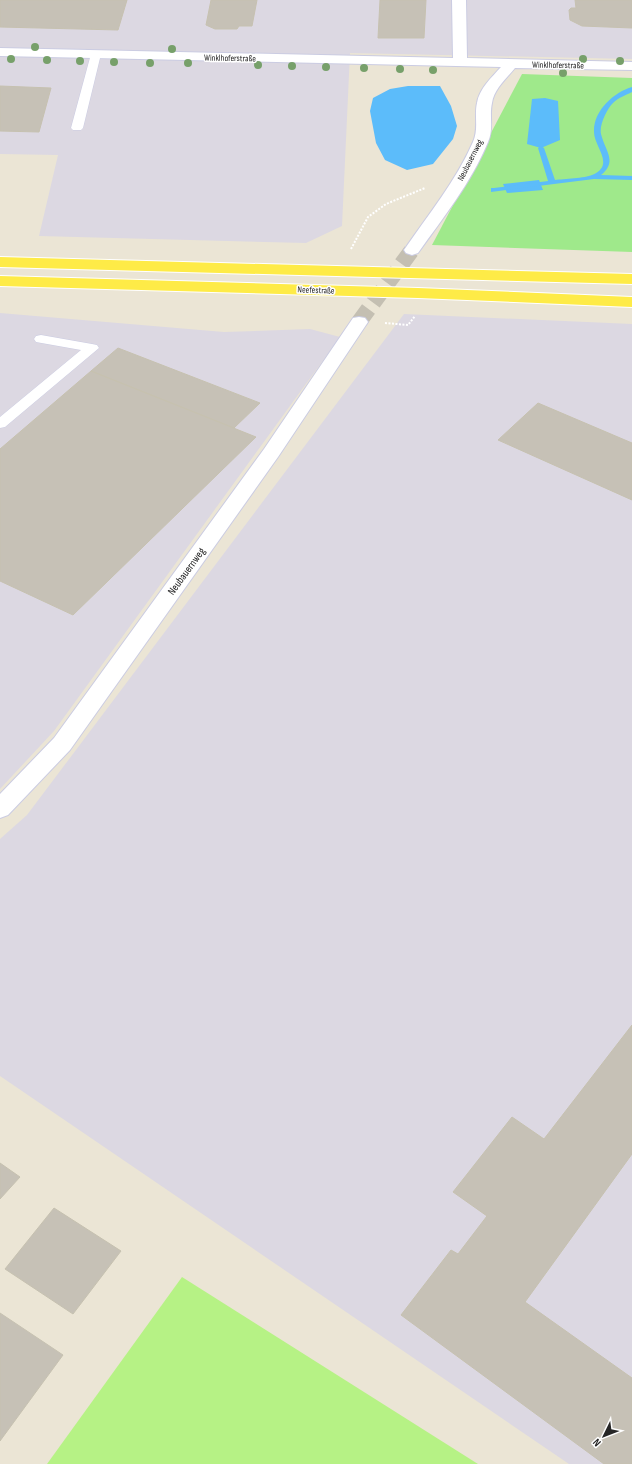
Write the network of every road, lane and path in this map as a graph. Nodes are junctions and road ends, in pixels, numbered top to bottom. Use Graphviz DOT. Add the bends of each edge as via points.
graph roads {
  1 [pos="459,0"];
  2 [pos="0,52"];
  3 [pos="96,54"];
  4 [pos="460,62"];
  5 [pos="511,64"];
  6 [pos="632,66"];
  7 [pos="77,128"];
  8 [pos="460,182"];
  9 [pos="412,250"];
  10 [pos="348,254"];
  11 [pos="0,262"];
  12 [pos="632,279"];
  13 [pos="0,281"];
  14 [pos="632,302"];
  15 [pos="418,312"];
  16 [pos="360,322"];
  17 [pos="41,339"];
  18 [pos="0,424"];
  19 [pos="0,809"];
  1 -- 4 [label="street"];
  2 -- 3 [label="street, Winklhoferstraße"];
  3 -- 4 [label="street, Winklhoferstraße"];
  3 -- 7 [label="lane"];
  4 -- 5 [label="street, Winklhoferstraße"];
  5 -- 6 [label="street, Winklhoferstraße"];
  5 -- 8 [label="street, Neubauernweg" via="484,103 482,139"];
  8 -- 9 [label="street, Neubauernweg"];
  8 -- 10 [label="path" via="428,187 386,204 368,217"];
  11 -- 12 [label="main road, Neefestraße"];
  13 -- 14 [label="main road, Neefestraße"];
  15 -- 16 [label="path" via="408,325"];
  16 -- 19 [label="street, Neubauernweg" via="271,453 62,744"];
  17 -- 18 [label="lane" via="92,348"];
}
